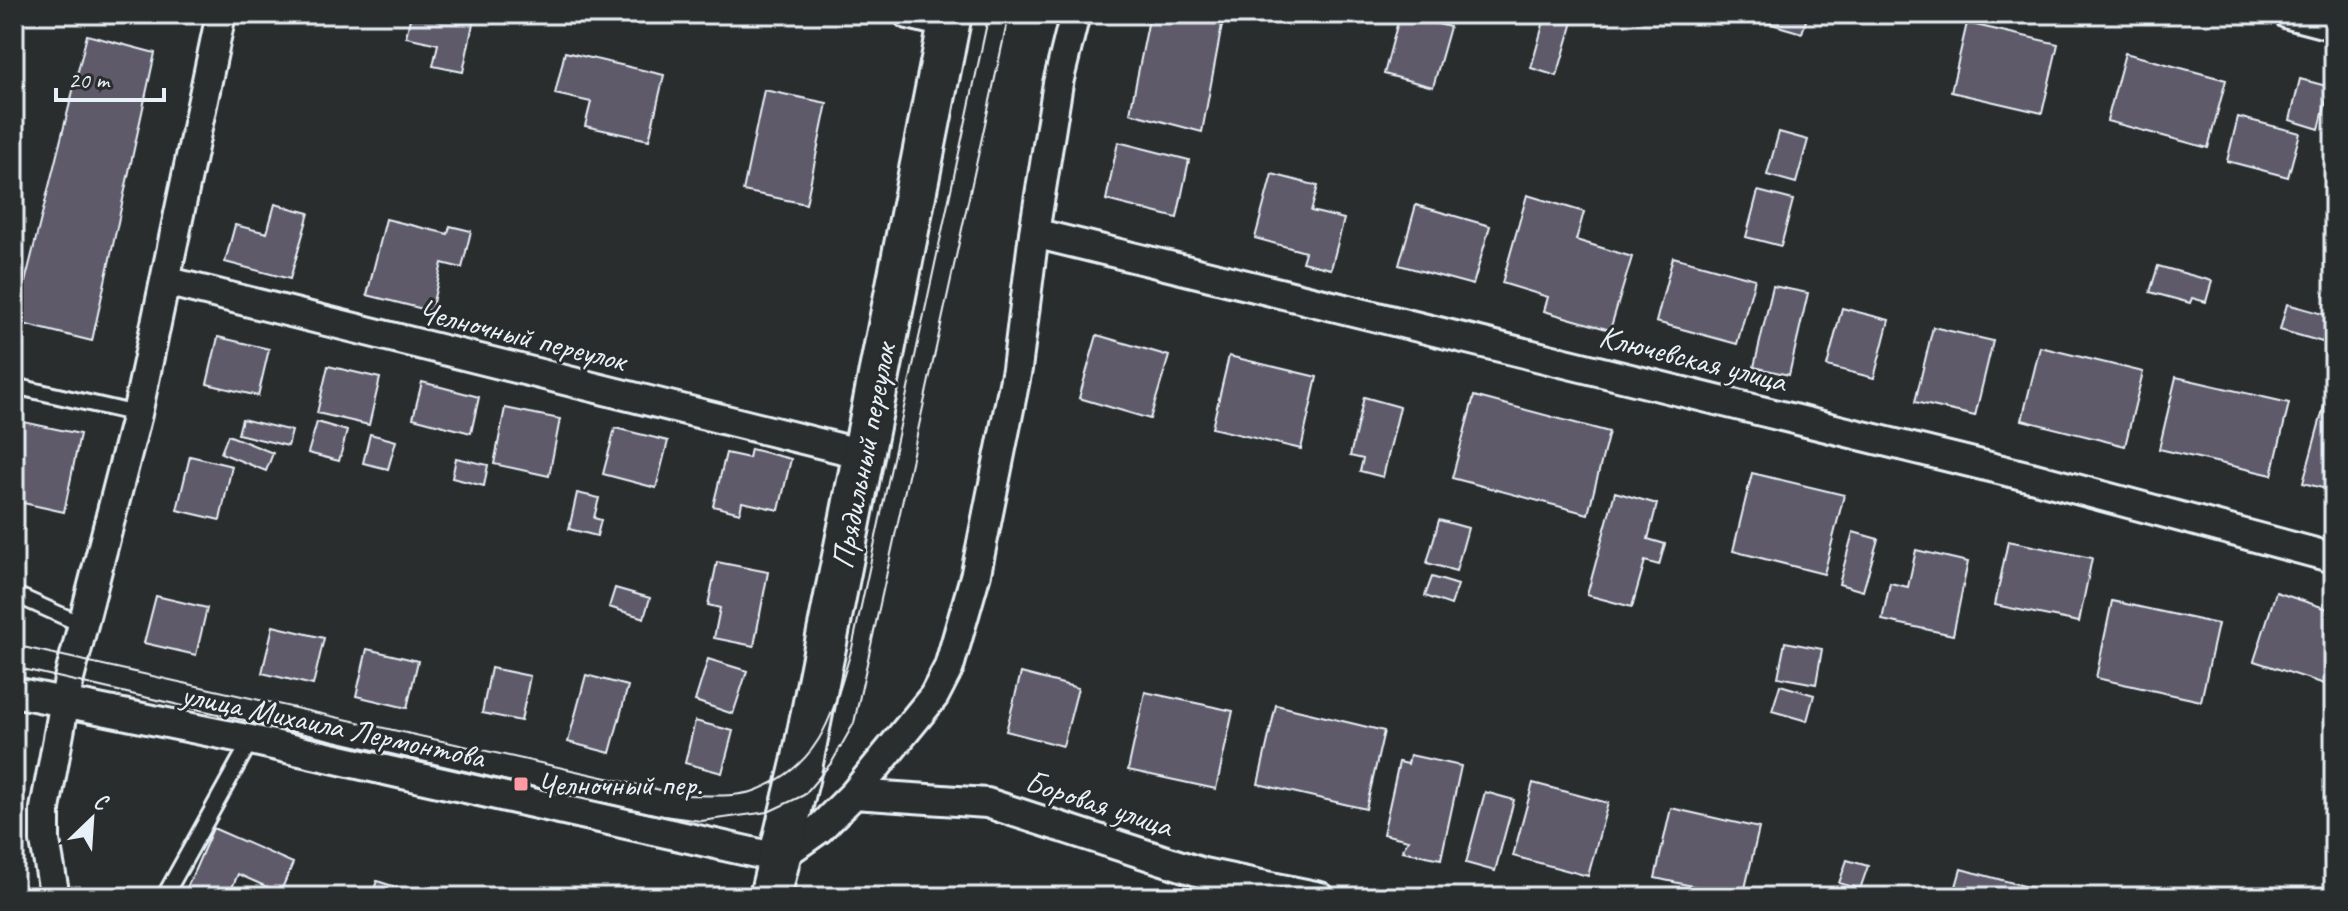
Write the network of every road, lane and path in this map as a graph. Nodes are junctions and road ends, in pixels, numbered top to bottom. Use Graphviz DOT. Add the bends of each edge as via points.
graph roads {
  1 [pos="221,14"];
  2 [pos="908,14"];
  3 [pos="1075,14"];
  4 [pos="2288,14"];
  5 [pos="950,19"];
  6 [pos="2334,26"];
  7 [pos="1034,233"];
  8 [pos="165,281"];
  9 [pos="14,386"];
  10 [pos="137,414"];
  11 [pos="863,454"];
  12 [pos="2334,558"];
  13 [pos="14,594"];
  14 [pos="83,625"];
  15 [pos="14,692"];
  16 [pos="65,703"];
  17 [pos="251,740"];
  18 [pos="854,794"];
  19 [pos="778,858"];
  20 [pos="55,897"];
  21 [pos="164,897"];
  22 [pos="770,897"];
  23 [pos="1320,897"];
  1 -- 8 [label="street"];
  2 -- 5 [label="street"];
  3 -- 7 [label="street" via="1058,83"];
  4 -- 6 [label="street"];
  5 -- 11 [label="street, Прядильный переулок"];
  7 -- 12 [label="street, Ключевская улица" via="2035,478"];
  7 -- 18 [label="street" via="1017,369 976,573 949,667 934,696"];
  8 -- 10 [label="street"];
  8 -- 11 [label="street, Челночный переулок"];
  9 -- 10 [label="lane"];
  10 -- 14 [label="street"];
  11 -- 19 [label="street, Прядильный переулок"];
  13 -- 14 [label="lane"];
  14 -- 16 [label="street"];
  15 -- 16 [label="street, улица Михаила Лермонтова"];
  16 -- 17 [label="street, улица Михаила Лермонтова"];
  16 -- 20 [label="street" via="45,809"];
  17 -- 19 [label="street, улица Михаила Лермонтова"];
  17 -- 21 [label="lane"];
  18 -- 19 [label="street" via="819,829"];
  18 -- 23 [label="street, Боровая улица" via="987,803 1203,873"];
  19 -- 22 [label="street, Прядильный переулок"];
}
